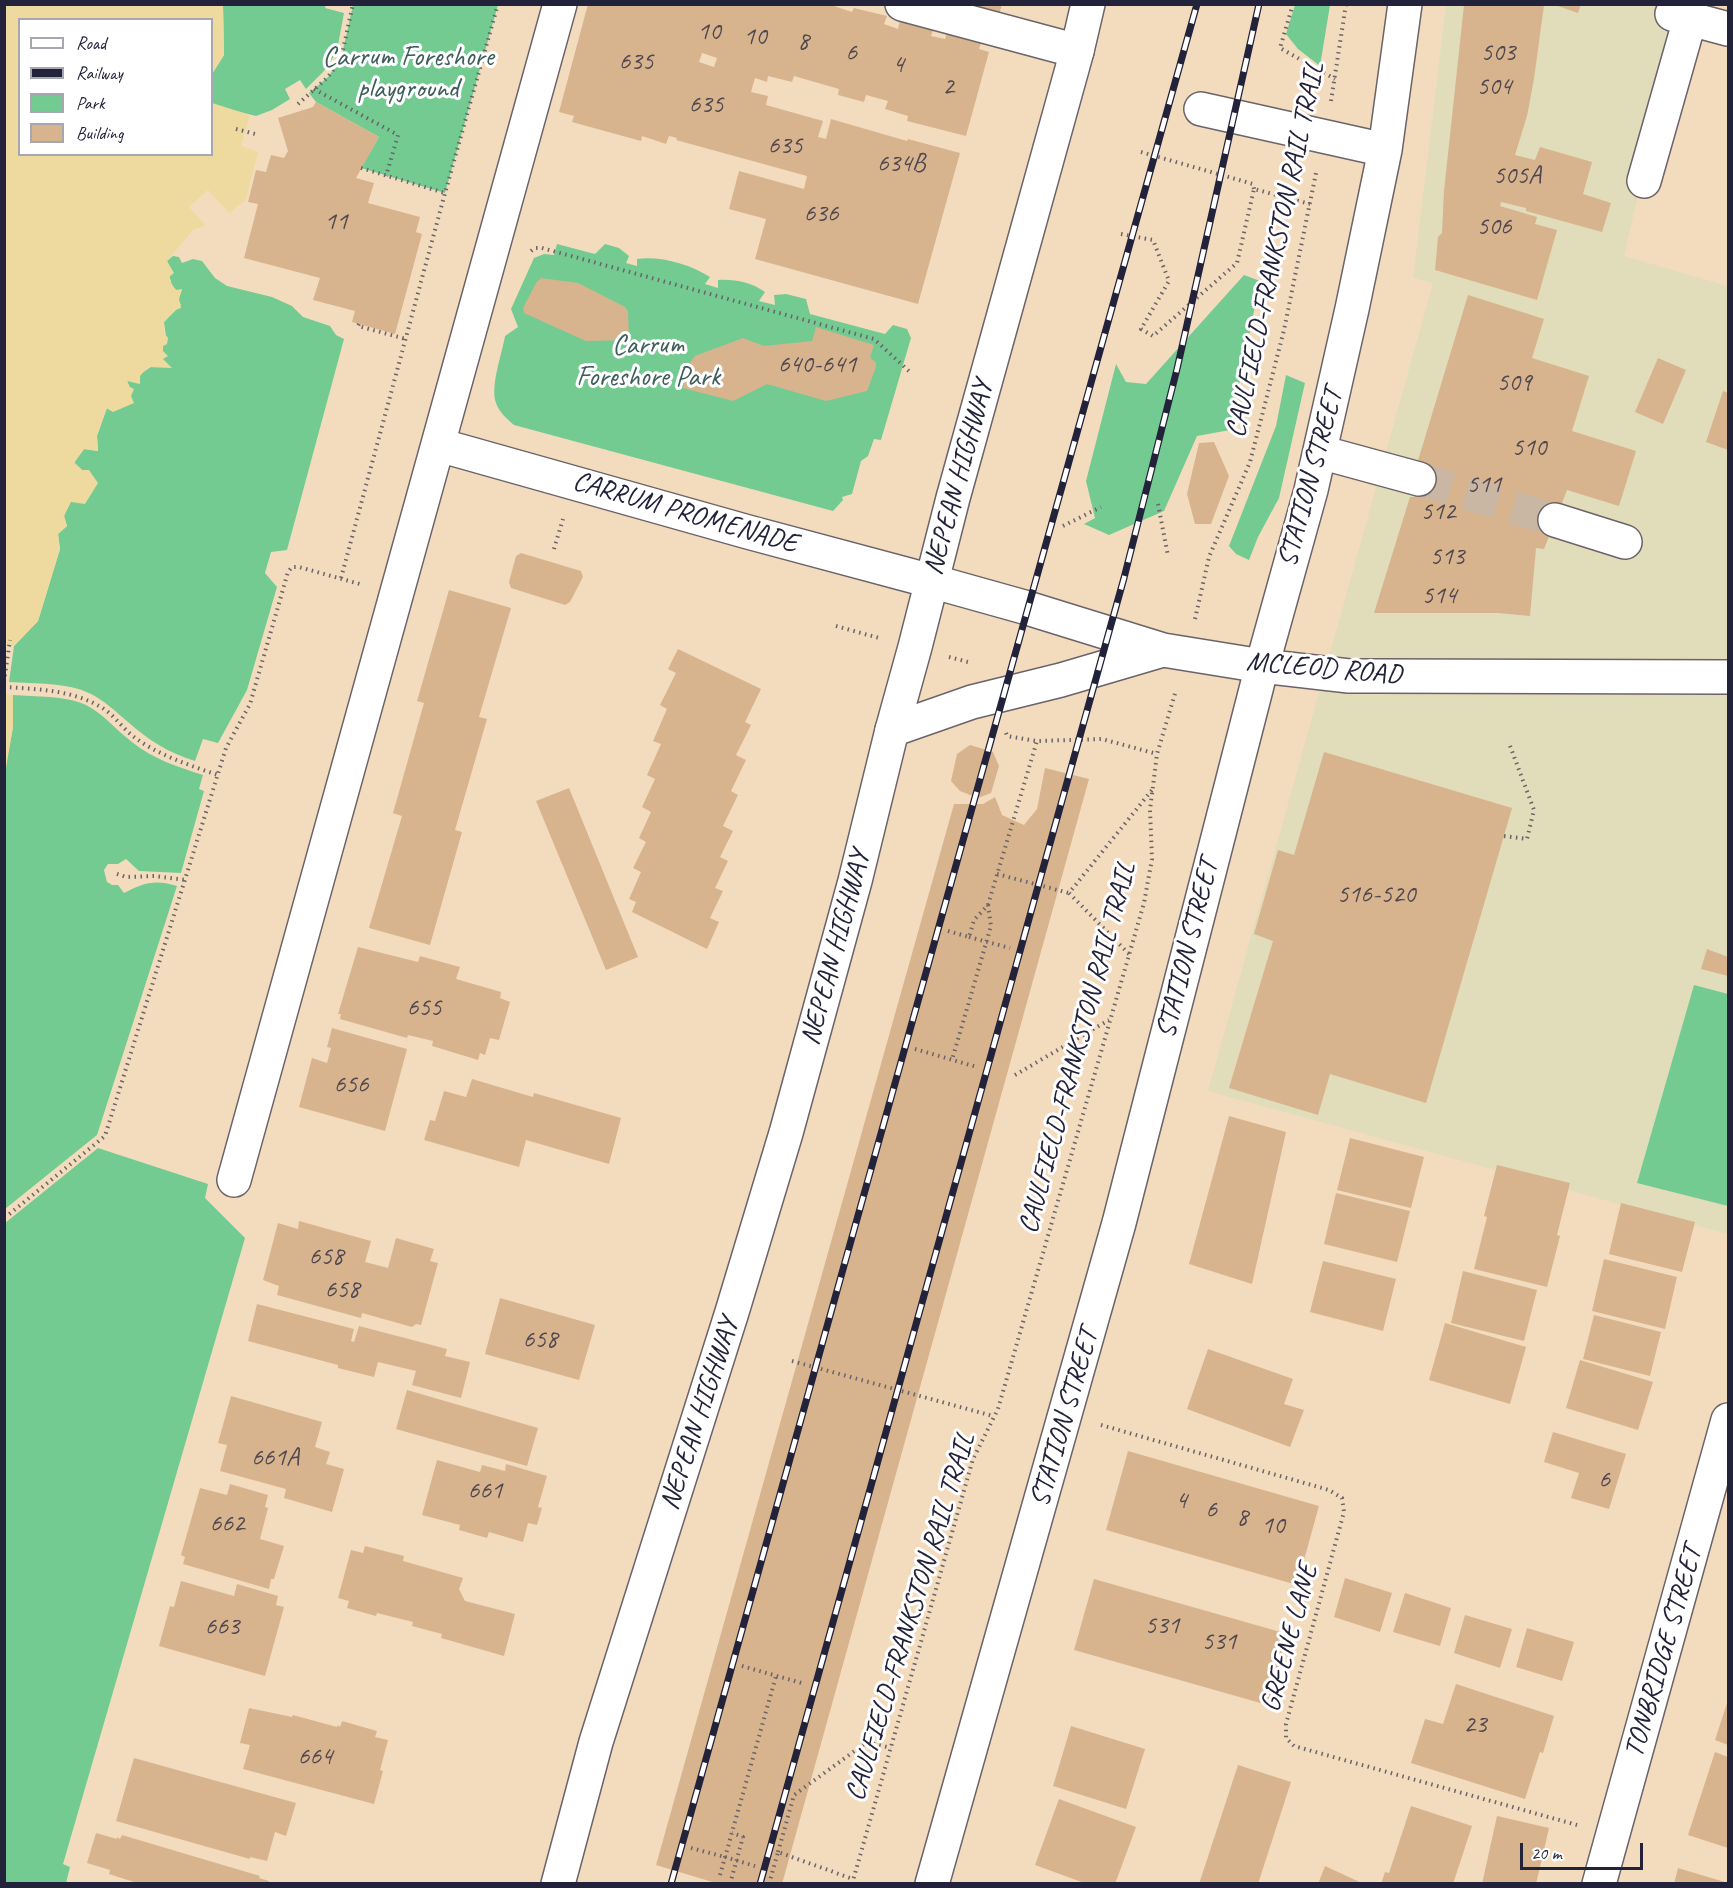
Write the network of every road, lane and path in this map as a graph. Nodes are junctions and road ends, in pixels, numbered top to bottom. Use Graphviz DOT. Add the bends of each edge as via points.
graph roads {
  1 [pos="353,4"];
  2 [pos="498,4"];
  3 [pos="560,4"];
  4 [pos="902,4"];
  5 [pos="1088,4"];
  6 [pos="1293,4"];
  7 [pos="1346,4"];
  8 [pos="1405,4"];
  9 [pos="1728,29"];
  10 [pos="1077,51"];
  11 [pos="1335,80"];
  12 [pos="314,89"];
  13 [pos="298,104"];
  14 [pos="1201,109"];
  15 [pos="236,129"];
  16 [pos="259,135"];
  17 [pos="1323,137"];
  18 [pos="1385,150"];
  19 [pos="1141,152"];
  20 [pos="361,168"];
  21 [pos="386,176"];
  22 [pos="1644,181"];
  23 [pos="1254,189"];
  24 [pos="445,193"];
  25 [pos="1310,204"];
  26 [pos="1121,234"];
  27 [pos="529,253"];
  28 [pos="359,324"];
  29 [pos="406,339"];
  30 [pos="910,372"];
  31 [pos="439,445"];
  32 [pos="1320,452"];
  33 [pos="1419,479"];
  34 [pos="1158,504"];
  35 [pos="1101,507"];
  36 [pos="1555,520"];
  37 [pos="1063,526"];
  38 [pos="1624,542"];
  39 [pos="1168,556"];
  40 [pos="340,578"];
  41 [pos="931,581"];
  42 [pos="398,596"];
  43 [pos="10,640"];
  44 [pos="1174,652"];
  45 [pos="1262,666"];
  46 [pos="1728,677"];
  47 [pos="4,682"];
  48 [pos="4,687"];
  49 [pos="892,730"];
  50 [pos="1007,736"];
  51 [pos="1037,741"];
  52 [pos="1509,742"];
  53 [pos="1157,754"];
  54 [pos="218,775"];
  55 [pos="1152,790"];
  56 [pos="1504,836"];
  57 [pos="117,874"];
  58 [pos="997,874"];
  59 [pos="186,880"];
  60 [pos="1069,893"];
  61 [pos="988,905"];
  62 [pos="948,932"];
  63 [pos="969,937"];
  64 [pos="1010,948"];
  65 [pos="1129,954"];
  66 [pos="1109,1020"];
  67 [pos="915,1049"];
  68 [pos="952,1060"];
  69 [pos="978,1067"];
  70 [pos="1015,1075"];
  71 [pos="234,1180"];
  72 [pos="4,1216"];
  73 [pos="792,1361"];
  74 [pos="1066,1414"];
  75 [pos="993,1416"];
  76 [pos="1728,1420"];
  77 [pos="742,1666"];
  78 [pos="776,1676"];
  79 [pos="805,1684"];
  80 [pos="891,1748"];
  81 [pos="732,1833"];
  82 [pos="1612,1835"];
  83 [pos="691,1848"];
  84 [pos="778,1852"];
  85 [pos="725,1857"];
  86 [pos="755,1866"];
  87 [pos="853,1881"];
  88 [pos="558,1884"];
  89 [pos="730,1884"];
  90 [pos="769,1884"];
  91 [pos="932,1884"];
  92 [pos="1599,1884"];
  1 -- 12 [label="path" via="341,58"];
  2 -- 24 [label="path"];
  3 -- 31 [label="main road"];
  4 -- 10 [label="main road"];
  5 -- 10 [label="main road, NEPEAN HIGHWAY"];
  6 -- 11 [label="path" via="1280,48"];
  7 -- 11 [label="path, CAULFIELD-FRANKSTON RAIL TRAIL"];
  8 -- 18 [label="main road, STATION STREET"];
  9 -- 22 [label="main road" via="1681,16"];
  10 -- 41 [label="main road, NEPEAN HIGHWAY"];
  11 -- 17 [label="path, CAULFIELD-FRANKSTON RAIL TRAIL"];
  12 -- 13 [label="path"];
  12 -- 21 [label="path" via="398,135"];
  14 -- 17 [label="main road"];
  15 -- 16 [label="path"];
  17 -- 18 [label="main road"];
  17 -- 25 [label="path, CAULFIELD-FRANKSTON RAIL TRAIL"];
  18 -- 32 [label="main road, STATION STREET"];
  19 -- 23 [label="path" via="1253,184"];
  20 -- 21 [label="path"];
  21 -- 24 [label="path"];
  23 -- 25 [label="path"];
  23 -- 26 [label="path" via="1237,263 1153,336 1141,329 1169,281 1153,240"];
  24 -- 29 [label="path"];
  25 -- 44 [label="path, CAULFIELD-FRANKSTON RAIL TRAIL" via="1284,330 1250,462 1209,557 1200,601"];
  27 -- 30 [label="path" via="542,248 874,339"];
  28 -- 29 [label="path"];
  29 -- 40 [label="path"];
  31 -- 41 [label="main road, CARRUM PROMENADE"];
  31 -- 42 [label="main road"];
  32 -- 33 [label="main road"];
  32 -- 45 [label="main road, STATION STREET"];
  34 -- 39 [label="path"];
  35 -- 37 [label="path"];
  36 -- 38 [label="main road"];
  40 -- 42 [label="path"];
  40 -- 54 [label="path" via="299,567 288,572 250,704"];
  41 -- 44 [label="main road, MCLEOD ROAD"];
  41 -- 49 [label="main road, NEPEAN HIGHWAY"];
  42 -- 71 [label="main road"];
  43 -- 47 [label="path"];
  44 -- 45 [label="main road, MCLEOD ROAD"];
  44 -- 49 [label="main road" via="972,702"];
  44 -- 53 [label="path, CAULFIELD-FRANKSTON RAIL TRAIL"];
  45 -- 46 [label="main road, MCLEOD ROAD" via="1377,676"];
  45 -- 74 [label="main road, STATION STREET"];
  48 -- 54 [label="path" via="79,696 102,707 152,749"];
  49 -- 88 [label="main road, NEPEAN HIGHWAY" via="786,1133 596,1742"];
  50 -- 51 [label="path"];
  51 -- 53 [label="path" via="1102,739"];
  51 -- 58 [label="path"];
  52 -- 56 [label="path" via="1534,810 1527,839"];
  53 -- 55 [label="path, CAULFIELD-FRANKSTON RAIL TRAIL"];
  54 -- 59 [label="path"];
  55 -- 60 [label="path"];
  55 -- 65 [label="path, CAULFIELD-FRANKSTON RAIL TRAIL" via="1152,859"];
  57 -- 59 [label="path"];
  58 -- 60 [label="path"];
  58 -- 61 [label="path"];
  59 -- 72 [label="path" via="105,1136"];
  60 -- 65 [label="path"];
  61 -- 63 [label="path" via="974,921"];
  61 -- 68 [label="path" via="991,926"];
  62 -- 63 [label="path"];
  63 -- 64 [label="path"];
  65 -- 66 [label="path, CAULFIELD-FRANKSTON RAIL TRAIL"];
  66 -- 70 [label="path"];
  66 -- 75 [label="path, CAULFIELD-FRANKSTON RAIL TRAIL"];
  67 -- 68 [label="path"];
  68 -- 69 [label="path"];
  73 -- 75 [label="path"];
  74 -- 82 [label="path, GREENE LANE" via="1329,1490 1342,1498 1344,1512 1286,1724 1286,1738 1294,1746"];
  74 -- 91 [label="main road, STATION STREET"];
  75 -- 80 [label="path, CAULFIELD-FRANKSTON RAIL TRAIL" via="973,1459"];
  76 -- 82 [label="main road, TONBRIDGE STREET"];
  77 -- 78 [label="path"];
  78 -- 79 [label="path"];
  78 -- 81 [label="path"];
  80 -- 84 [label="path" via="867,1742 794,1795"];
  80 -- 87 [label="path, CAULFIELD-FRANKSTON RAIL TRAIL"];
  81 -- 85 [label="path" via="720,1875"];
  81 -- 89 [label="path" via="743,1837"];
  82 -- 92 [label="main road, TONBRIDGE STREET"];
  83 -- 85 [label="path"];
  84 -- 87 [label="path"];
  84 -- 90 [label="path"];
  85 -- 86 [label="path"];
}
